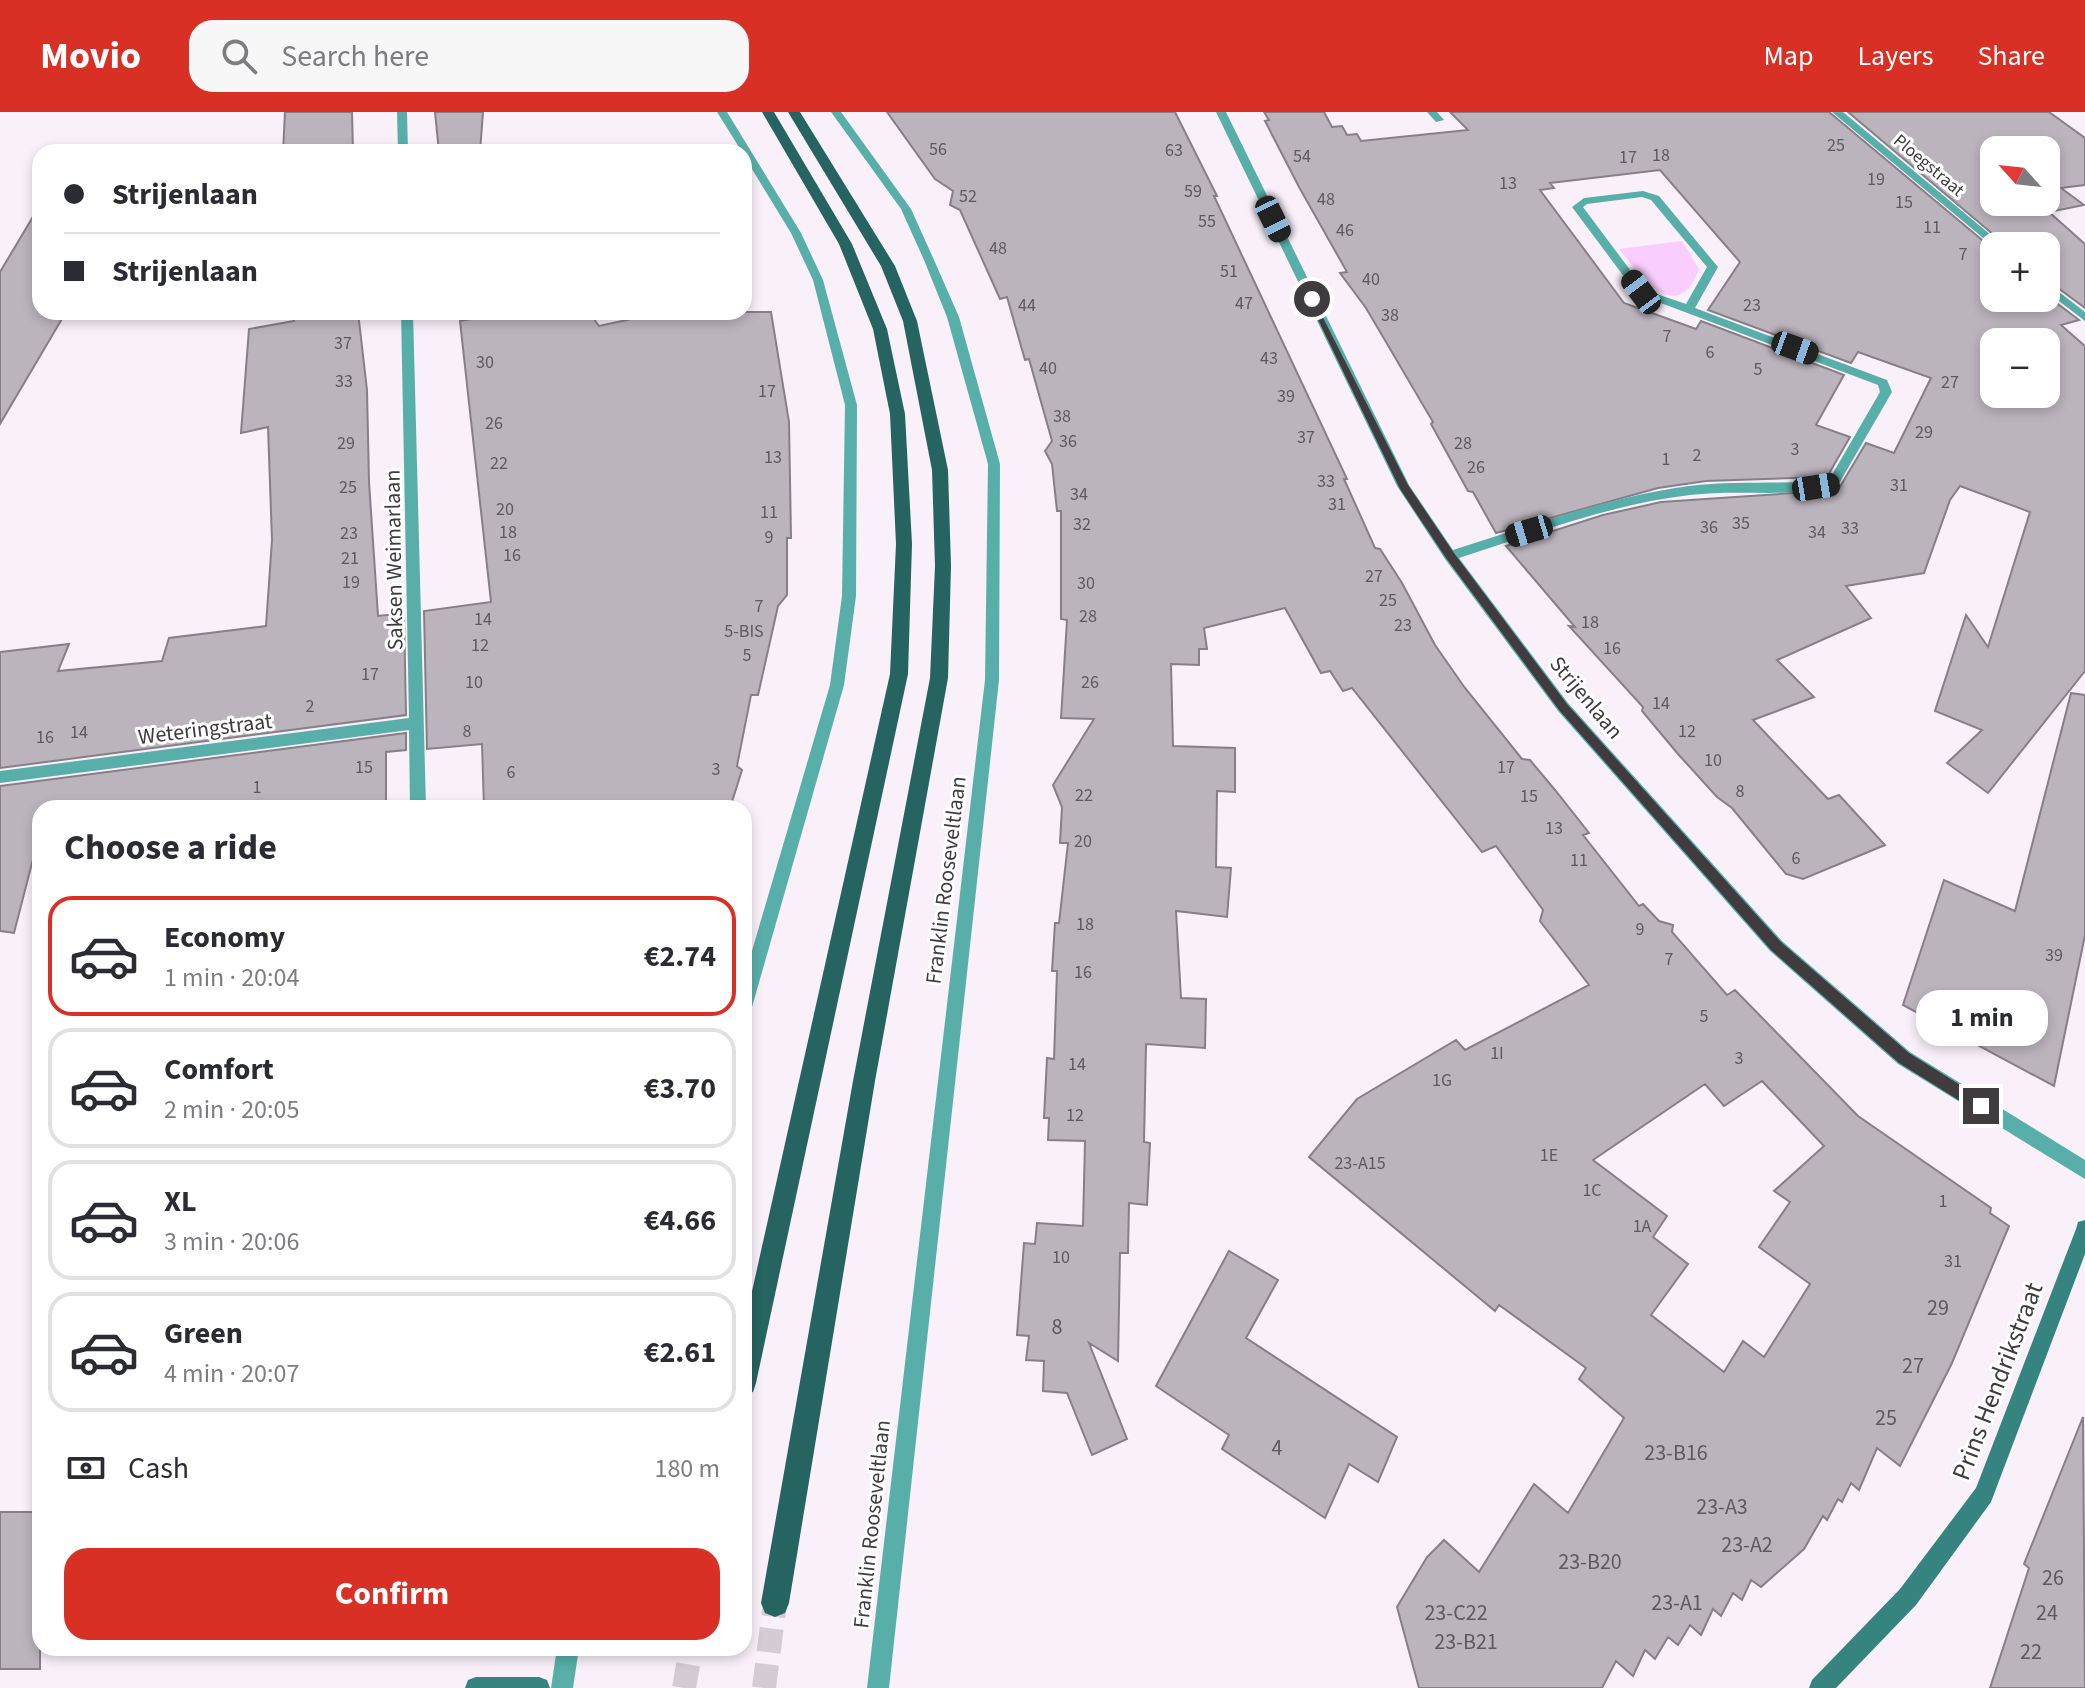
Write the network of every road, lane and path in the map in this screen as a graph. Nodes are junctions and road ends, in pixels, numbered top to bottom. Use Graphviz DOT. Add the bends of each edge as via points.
graph roads {
  1 [pos="402,112"];
  2 [pos="722,112"];
  3 [pos="768,112"];
  4 [pos="794,112"];
  5 [pos="836,112"];
  6 [pos="1221,112"];
  7 [pos="1837,112"];
  8 [pos="403,144"];
  9 [pos="742,144"];
  10 [pos="752,161"];
  11 [pos="1982,232"];
  12 [pos="2060,297"];
  13 [pos="1689,309"];
  14 [pos="2085,318"];
  15 [pos="407,320"];
  16 [pos="1450,556"];
  17 [pos="416,723"];
  18 [pos="0,777"];
  19 [pos="418,800"];
  20 [pos="752,979"];
  21 [pos="2085,1170"];
  22 [pos="2085,1229"];
  23 [pos="752,1346"];
  24 [pos="775,1603"];
  25 [pos="567,1656"];
  26 [pos="476,1688"];
  27 [pos="539,1688"];
  28 [pos="562,1688"];
  29 [pos="878,1688"];
  30 [pos="1820,1688"];
  1 -- 8 [label="street"];
  2 -- 9 [label="street"];
  3 -- 23 [label="main road" via="835,223 879,326 897,400 904,556 899,674"];
  4 -- 24 [label="main road, Franklin Rooseveltlaan" via="888,266 910,321 940,470 943,566 939,678"];
  5 -- 29 [label="street, Franklin Rooseveltlaan" via="906,209 929,260 953,317 994,464 992,680"];
  6 -- 16 [label="street, Strijenlaan" via="1403,486"];
  7 -- 11 [label="street, Ploegstraat"];
  10 -- 20 [label="street" via="818,280 851,405 849,596 837,685"];
  12 -- 14 [label="street"];
  13 -- 13 [label="street" via="1641,292 1577,207 1584,201 1643,194 1655,198 1713,267"];
  13 -- 16 [label="street" via="1883,383 1886,392 1833,484 1800,489 1743,485 1632,501"];
  15 -- 17 [label="street, Saksen Weimarlaan"];
  16 -- 21 [label="street, Strijenlaan" via="1563,707 1776,946 1904,1058"];
  17 -- 18 [label="street, Weteringstraat"];
  17 -- 19 [label="street, Saksen Weimarlaan"];
  22 -- 30 [label="street, Prins Hendrikstraat" via="1984,1495 1908,1597"];
  25 -- 28 [label="street"];
  26 -- 27 [label="street"];
}
